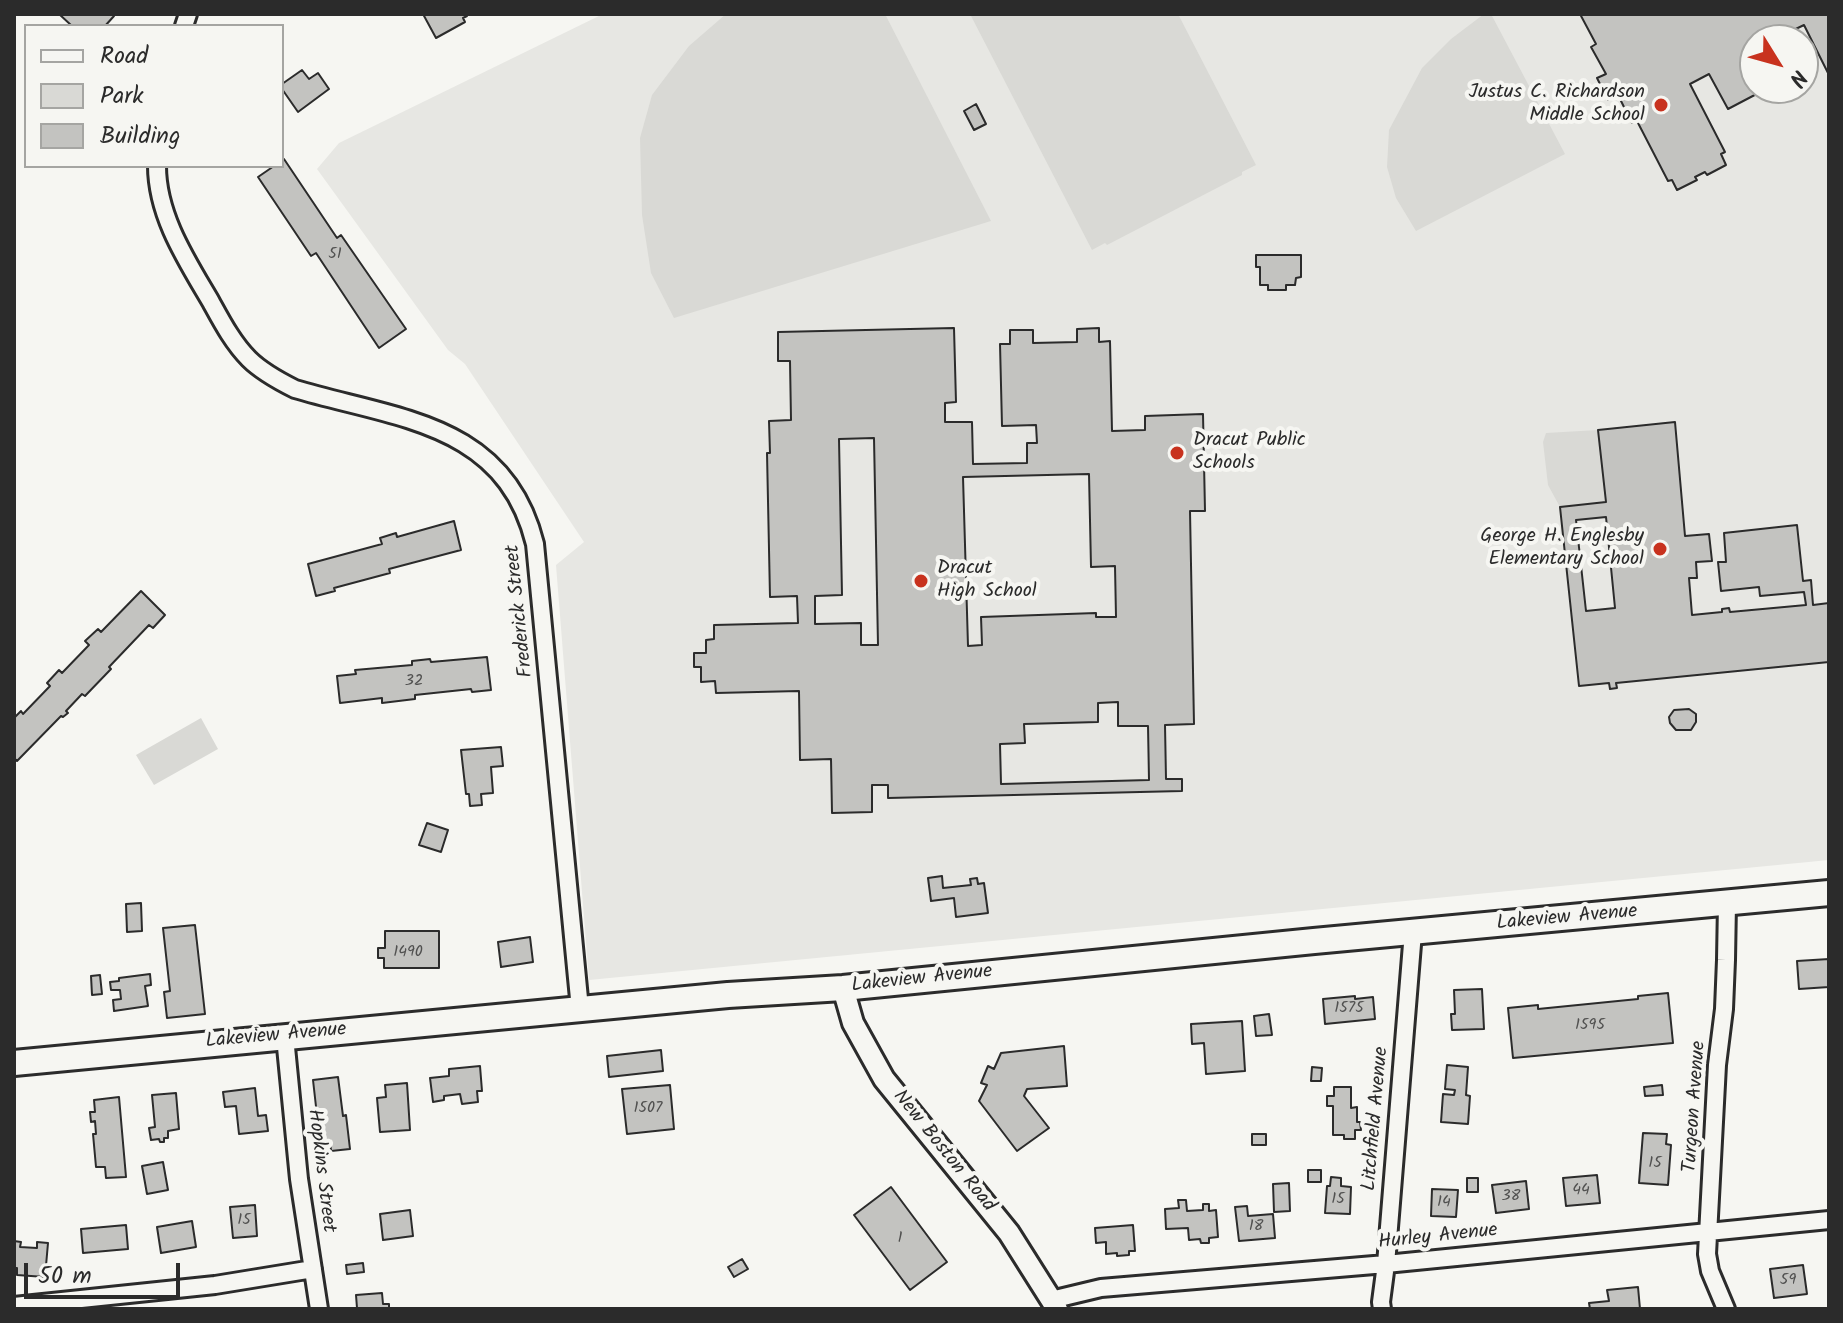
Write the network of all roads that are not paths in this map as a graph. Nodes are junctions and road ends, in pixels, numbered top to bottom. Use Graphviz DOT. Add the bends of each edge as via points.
graph roads {
  1 [pos="157,168"];
  2 [pos="1829,893"];
  3 [pos="1727,903"];
  4 [pos="1413,932"];
  5 [pos="843,988"];
  6 [pos="580,1009"];
  7 [pos="285,1037"];
  8 [pos="14,1063"];
  9 [pos="1829,1220"];
  10 [pos="1708,1232"];
  11 [pos="1386,1264"];
  12 [pos="313,1269"];
  13 [pos="1054,1304"];
  14 [pos="14,1306"];
  15 [pos="319,1309"];
  16 [pos="1382,1309"];
  17 [pos="1726,1309"];
  1 -- 6 [label="street, Frederick Street" via="176,240 251,361 295,389 419,422 460,441 495,470 523,508 536,555"];
  2 -- 3 [label="main road, Lakeview Avenue"];
  3 -- 4 [label="main road, Lakeview Avenue"];
  3 -- 10 [label="street, Turgeon Avenue"];
  4 -- 5 [label="main road, Lakeview Avenue"];
  4 -- 11 [label="street, Litchfield Avenue"];
  5 -- 6 [label="main road, Lakeview Avenue"];
  5 -- 13 [label="street, New Boston Road" via="853,1023 884,1079 1009,1233"];
  6 -- 7 [label="main road, Lakeview Avenue"];
  7 -- 8 [label="main road, Lakeview Avenue"];
  7 -- 12 [label="street, Hopkins Street"];
  9 -- 10 [label="street, Hurley Avenue"];
  10 -- 11 [label="street, Hurley Avenue"];
  10 -- 17 [label="street, Turgeon Avenue" via="1710,1271"];
  11 -- 13 [label="street, Hurley Avenue" via="1101,1288"];
  11 -- 16 [label="street, Litchfield Avenue"];
  12 -- 14 [label="street"];
  12 -- 15 [label="street, Hopkins Street"];
}
